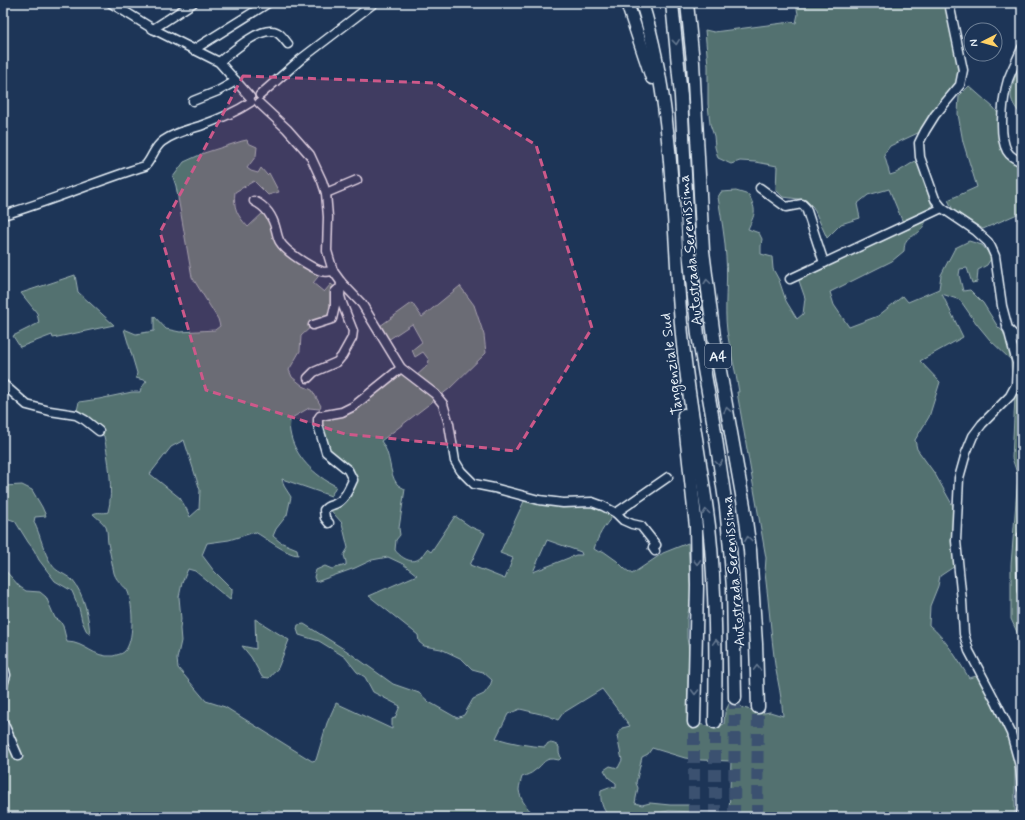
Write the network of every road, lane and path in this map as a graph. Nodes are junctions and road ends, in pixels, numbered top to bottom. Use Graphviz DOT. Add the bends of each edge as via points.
graph roads {
  1 [pos="111,3"];
  2 [pos="193,3"];
  3 [pos="268,3"];
  4 [pos="374,3"];
  5 [pos="627,3"];
  6 [pos="635,3"];
  7 [pos="642,3"];
  8 [pos="647,3"];
  9 [pos="672,3"];
  10 [pos="687,3"];
  11 [pos="949,3"];
  12 [pos="650,26"];
  13 [pos="153,29"];
  14 [pos="288,44"];
  15 [pos="1022,48"];
  16 [pos="193,50"];
  17 [pos="219,62"];
  18 [pos="652,78"];
  19 [pos="236,81"];
  20 [pos="255,100"];
  21 [pos="193,101"];
  22 [pos="1022,162"];
  23 [pos="357,180"];
  24 [pos="760,188"];
  25 [pos="326,193"];
  26 [pos="254,202"];
  27 [pos="942,208"];
  28 [pos="3,214"];
  29 [pos="824,262"];
  30 [pos="333,270"];
  31 [pos="790,279"];
  32 [pos="341,282"];
  33 [pos="313,325"];
  34 [pos="1006,327"];
  35 [pos="1022,343"];
  36 [pos="401,368"];
  37 [pos="308,378"];
  38 [pos="3,384"];
  39 [pos="99,431"];
  40 [pos="668,477"];
  41 [pos="616,513"];
  42 [pos="329,523"];
  43 [pos="1022,536"];
  44 [pos="655,551"];
  45 [pos="1022,591"];
  46 [pos="3,672"];
  47 [pos="3,685"];
  48 [pos="735,698"];
  49 [pos="758,707"];
  50 [pos="3,722"];
  51 [pos="694,722"];
  52 [pos="715,722"];
  53 [pos="18,756"];
  54 [pos="1022,788"];
  55 [pos="1022,810"];
  56 [pos="1021,817"];
  1 -- 13 [label="street"];
  2 -- 13 [label="street"];
  3 -- 16 [label="street"];
  4 -- 20 [label="street" via="301,59"];
  5 -- 18 [label="highway"];
  6 -- 18 [label="highway, Tangenziale Sud"];
  7 -- 12 [label="highway, Tangenziale Sud"];
  8 -- 12 [label="highway"];
  9 -- 48 [label="highway, Autostrada Serenissima / A4, one-way" via="680,82 689,259 730,549"];
  49 -- 10 [label="highway, Autostrada Serenissima / A4, one-way" via="750,550 714,337 703,251 693,62"];
  11 -- 27 [label="street" via="963,70 962,78 960,85 936,115 919,143 925,173"];
  52 -- 12 [label="highway, Tangenziale Sud, one-way" via="716,648 709,527 682,338 671,171 661,85"];
  13 -- 16 [label="street"];
  14 -- 17 [label="street" via="280,34 272,30 258,34"];
  15 -- 22 [label="street" via="1008,81 1002,118 1007,151"];
  16 -- 17 [label="street"];
  17 -- 19 [label="street"];
  18 -- 51 [label="highway, Tangenziale Sud, one-way" via="661,152 675,338 696,526 698,586"];
  19 -- 20 [label="street"];
  19 -- 21 [label="street"];
  20 -- 25 [label="street" via="287,129 310,155"];
  20 -- 28 [label="street" via="205,124 173,134 161,142 145,166 57,198"];
  23 -- 25 [label="street"];
  24 -- 29 [label="street" via="786,207 802,204 806,208"];
  25 -- 30 [label="street" via="327,251"];
  26 -- 30 [label="street" via="262,205 270,214 279,241 284,247 322,272"];
  27 -- 29 [label="street"];
  27 -- 34 [label="street" via="976,231 991,247 995,256"];
  29 -- 31 [label="street"];
  30 -- 32 [label="street"];
  32 -- 33 [label="street" via="335,292 332,319"];
  32 -- 36 [label="street" via="362,304"];
  32 -- 37 [label="street" via="340,296 353,331 352,338 337,362 314,372"];
  34 -- 35 [label="street"];
  34 -- 54 [label="street" via="1017,363 1016,385 1010,396 973,436 966,453 959,478 956,540 964,634 968,652 998,704 1011,733 1020,766"];
  36 -- 41 [label="street" via="443,404 450,424 455,461 474,484 539,500 563,503 592,502"];
  36 -- 42 [label="street" via="354,406 342,412 320,416 318,419 326,452 348,470 352,480 349,490 338,502 324,510"];
  38 -- 39 [label="street" via="27,405 76,416"];
  40 -- 41 [label="street"];
  41 -- 44 [label="street" via="623,520 641,526 656,545"];
  43 -- 45 [label="street"];
  46 -- 47 [label="street" via="5,671 6,675"];
  50 -- 53 [label="street"];
  55 -- 56 [label="street"];
}
